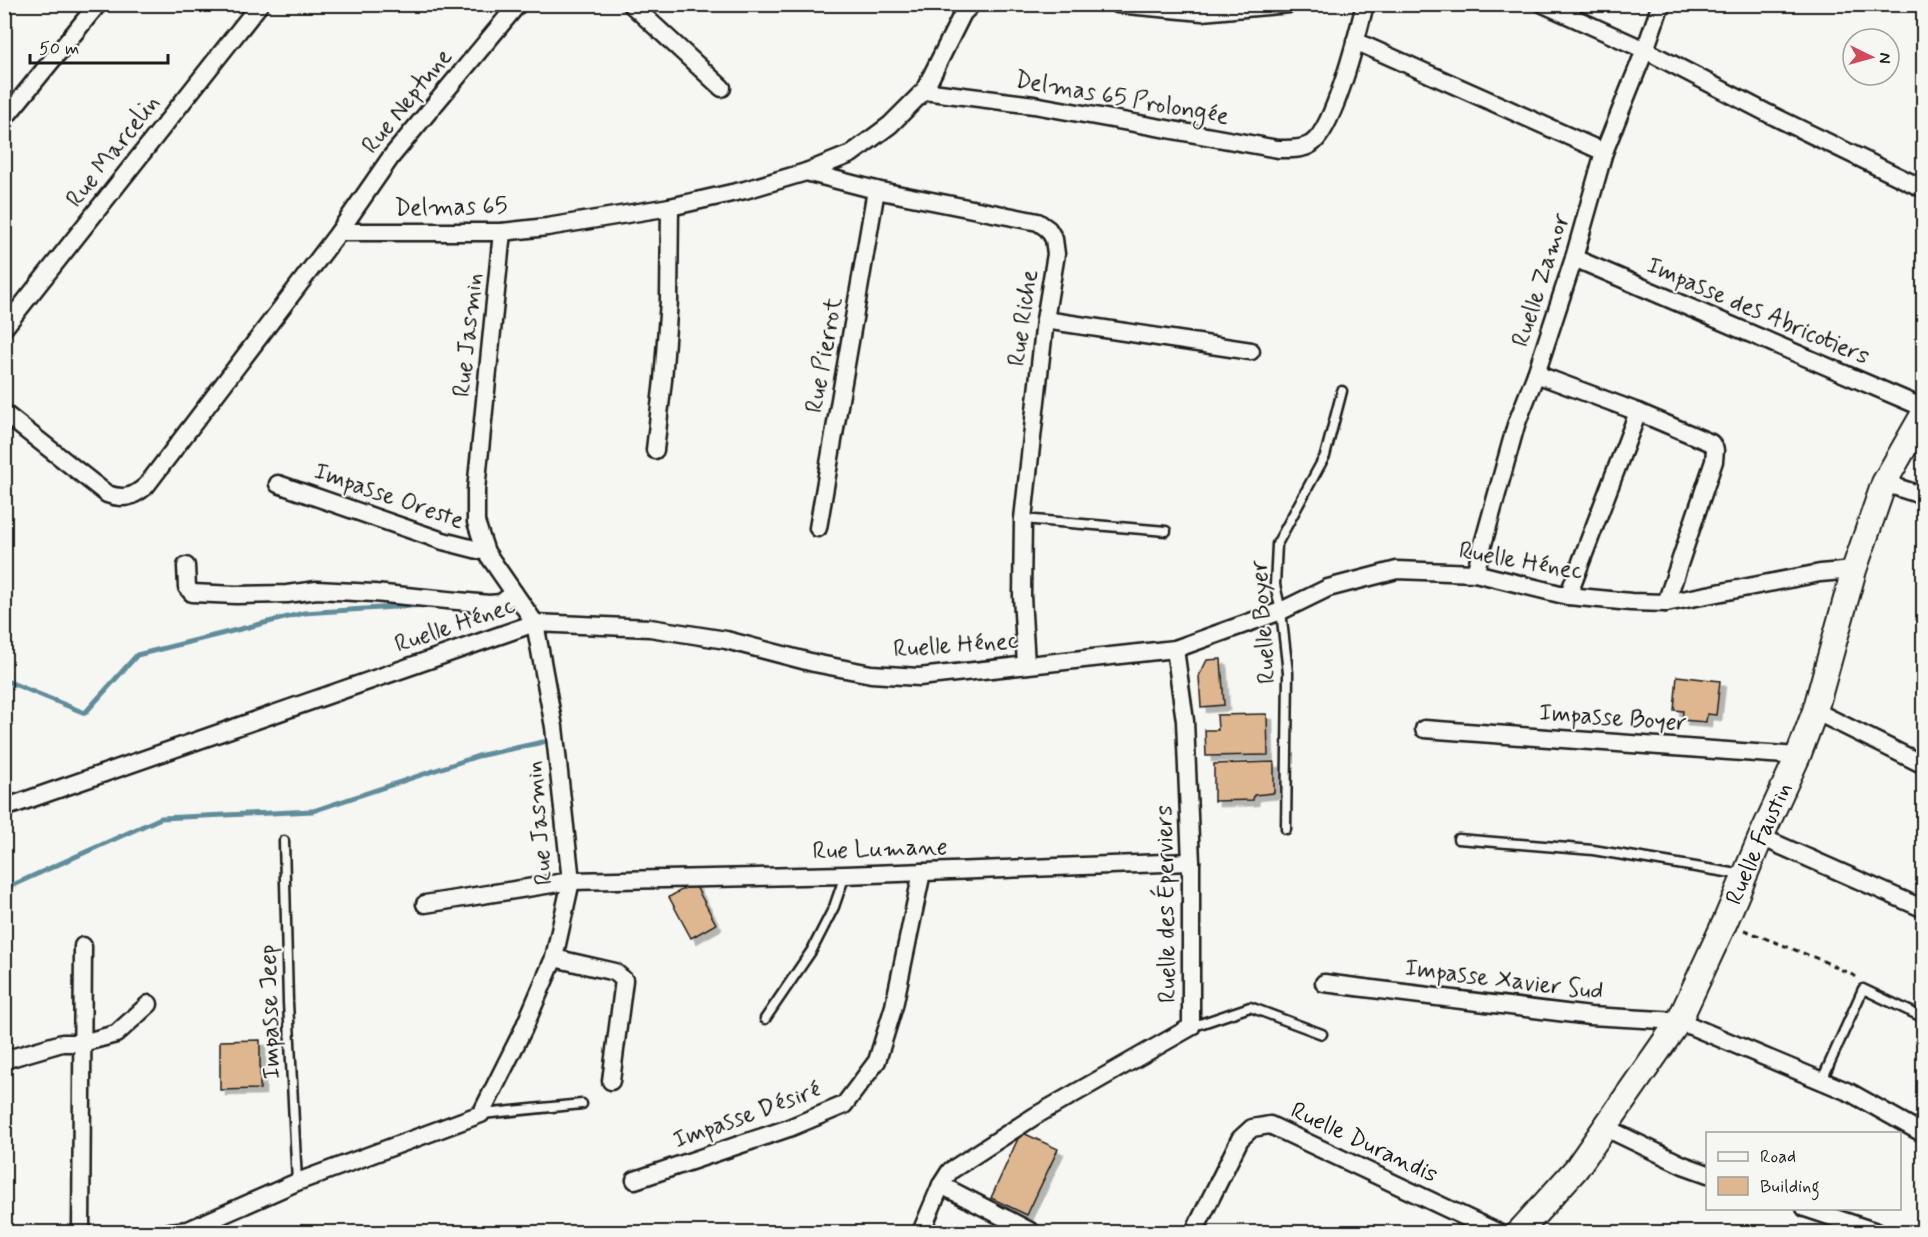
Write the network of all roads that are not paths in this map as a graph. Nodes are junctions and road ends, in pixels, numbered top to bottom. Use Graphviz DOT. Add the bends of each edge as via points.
graph roads {
  1 [pos="98,4"];
  2 [pos="260,4"];
  3 [pos="518,4"];
  4 [pos="631,4"];
  5 [pos="972,4"];
  6 [pos="1117,4"];
  7 [pos="1289,4"];
  8 [pos="1365,4"];
  9 [pos="1543,4"];
  10 [pos="1661,4"];
  11 [pos="1355,41"];
  12 [pos="1645,50"];
  13 [pos="722,88"];
  14 [pos="924,91"];
  15 [pos="4,119"];
  16 [pos="1604,152"];
  17 [pos="806,172"];
  18 [pos="1922,183"];
  19 [pos="876,190"];
  20 [pos="670,207"];
  21 [pos="339,232"];
  22 [pos="502,232"];
  23 [pos="1574,258"];
  24 [pos="1045,320"];
  25 [pos="4,328"];
  26 [pos="1251,351"];
  27 [pos="1536,374"];
  28 [pos="1342,391"];
  29 [pos="1923,408"];
  30 [pos="1638,412"];
  31 [pos="1923,413"];
  32 [pos="4,414"];
  33 [pos="655,450"];
  34 [pos="1884,483"];
  35 [pos="278,484"];
  36 [pos="1923,496"];
  37 [pos="1023,519"];
  38 [pos="818,528"];
  39 [pos="1166,531"];
  40 [pos="486,552"];
  41 [pos="186,566"];
  42 [pos="1854,570"];
  43 [pos="1475,573"];
  44 [pos="514,593"];
  45 [pos="1568,596"];
  46 [pos="1666,603"];
  47 [pos="1281,611"];
  48 [pos="535,623"];
  49 [pos="1175,649"];
  50 [pos="1026,665"];
  51 [pos="1815,711"];
  52 [pos="1424,729"];
  53 [pos="1798,756"];
  54 [pos="1923,765"];
  55 [pos="4,808"];
  56 [pos="1286,829"];
  57 [pos="1761,837"];
  58 [pos="1458,838"];
  59 [pos="284,841"];
  60 [pos="1191,862"];
  61 [pos="922,872"];
  62 [pos="845,875"];
  63 [pos="1744,875"];
  64 [pos="571,881"];
  65 [pos="425,904"];
  66 [pos="1923,909"];
  67 [pos="83,946"];
  68 [pos="554,958"];
  69 [pos="1324,983"];
  70 [pos="149,1004"];
  71 [pos="1923,1018"];
  72 [pos="765,1019"];
  73 [pos="1679,1021"];
  74 [pos="1191,1027"];
  75 [pos="1322,1034"];
  76 [pos="82,1043"];
  77 [pos="4,1060"];
  78 [pos="1822,1080"];
  79 [pos="611,1081"];
  80 [pos="582,1104"];
  81 [pos="481,1114"];
  82 [pos="1604,1128"];
  83 [pos="1923,1134"];
  84 [pos="1706,1174"];
  85 [pos="635,1180"];
  86 [pos="297,1182"];
  87 [pos="941,1185"];
  88 [pos="1808,1210"];
  89 [pos="1007,1227"];
  90 [pos="81,1233"];
  91 [pos="170,1233"];
  92 [pos="921,1233"];
  93 [pos="1032,1233"];
  94 [pos="1194,1233"];
  95 [pos="1497,1233"];
  96 [pos="1519,1233"];
  97 [pos="1877,1233"];
  1 -- 15 [label="street"];
  2 -- 25 [label="street, Rue Marcelin"];
  3 -- 21 [label="street, Rue Neptune" via="391,157"];
  4 -- 13 [label="street"];
  5 -- 14 [label="street, Delmas 65" via="963,13"];
  6 -- 7 [label="street" via="1203,12"];
  8 -- 11 [label="street"];
  9 -- 12 [label="street"];
  10 -- 12 [label="street, Ruelle Zamor"];
  11 -- 14 [label="street, Delmas 65 Prolongée" via="1329,120 1311,144 1298,148 1278,149 1034,105"];
  11 -- 16 [label="street"];
  12 -- 16 [label="street, Ruelle Zamor"];
  12 -- 18 [label="street" via="1769,114"];
  14 -- 17 [label="street, Delmas 65" via="890,125 851,154"];
  16 -- 23 [label="street, Ruelle Zamor"];
  17 -- 19 [label="street, Rue Riche"];
  17 -- 20 [label="street, Delmas 65"];
  19 -- 24 [label="street, Rue Riche" via="1038,222 1048,229 1056,254"];
  19 -- 38 [label="street, Rue Pierrot"];
  20 -- 22 [label="street, Delmas 65"];
  20 -- 33 [label="street" via="669,301"];
  21 -- 22 [label="street, Delmas 65"];
  21 -- 32 [label="street" via="137,494 126,498 107,494"];
  22 -- 40 [label="street, Rue Jasmin" via="476,490 476,522"];
  23 -- 27 [label="street, Ruelle Zamor"];
  23 -- 29 [label="street, Impasse des Abricotiers"];
  24 -- 26 [label="street"];
  24 -- 37 [label="street, Rue Riche"];
  27 -- 30 [label="street"];
  27 -- 43 [label="street, Ruelle Zamor" via="1516,425"];
  28 -- 47 [label="lane, Ruelle Boyer" via="1325,456 1277,544 1275,585"];
  30 -- 45 [label="street"];
  30 -- 46 [label="street" via="1711,443 1715,450"];
  31 -- 34 [label="street, Ruelle Faustin"];
  34 -- 36 [label="street"];
  34 -- 42 [label="street, Ruelle Faustin"];
  35 -- 40 [label="street, Impasse Oreste"];
  37 -- 39 [label="lane"];
  37 -- 50 [label="street, Rue Riche"];
  40 -- 44 [label="street, Rue Jasmin"];
  41 -- 44 [label="street" via="187,587 192,593 287,594 317,590 489,604 501,603"];
  42 -- 46 [label="street, Ruelle Hénec"];
  42 -- 51 [label="street, Ruelle Faustin"];
  43 -- 45 [label="street, Ruelle Hénec"];
  43 -- 47 [label="street, Ruelle Hénec" via="1397,570 1328,588"];
  44 -- 48 [label="street, Rue Jasmin"];
  45 -- 46 [label="street, Ruelle Hénec"];
  47 -- 49 [label="street, Ruelle Hénec"];
  47 -- 56 [label="lane, Ruelle Boyer" via="1288,673"];
  48 -- 50 [label="street, Ruelle Hénec" via="650,628 715,638 871,674 919,677"];
  48 -- 55 [label="street, Ruelle Hénec"];
  48 -- 64 [label="street, Rue Jasmin" via="554,727"];
  49 -- 50 [label="street, Ruelle Hénec"];
  49 -- 60 [label="street, Ruelle des Éperviers" via="1185,722"];
  51 -- 53 [label="street, Ruelle Faustin"];
  51 -- 54 [label="street"];
  52 -- 53 [label="street, Impasse Boyer"];
  53 -- 57 [label="street, Ruelle Faustin"];
  57 -- 63 [label="street, Ruelle Faustin"];
  57 -- 66 [label="street"];
  58 -- 63 [label="lane" via="1593,850"];
  59 -- 86 [label="lane, Impasse Jeep"];
  60 -- 61 [label="street, Rue Lumane"];
  60 -- 74 [label="street, Ruelle des Éperviers"];
  61 -- 62 [label="street, Rue Lumane"];
  61 -- 85 [label="street, Impasse Désiré" via="894,1006 877,1061 844,1105 789,1128"];
  62 -- 64 [label="street, Rue Lumane"];
  62 -- 72 [label="lane" via="812,950"];
  63 -- 73 [label="street, Ruelle Faustin"];
  64 -- 65 [label="street, Rue Lumane"];
  64 -- 68 [label="street, Rue Jasmin"];
  67 -- 76 [label="street"];
  68 -- 79 [label="street" via="615,972 624,980"];
  68 -- 81 [label="street, Rue Jasmin"];
  69 -- 73 [label="street, Impasse Xavier Sud" via="1590,1016"];
  70 -- 76 [label="street" via="116,1034"];
  71 -- 78 [label="lane" via="1863,989"];
  73 -- 78 [label="street, Impasse Xavier Sud"];
  73 -- 82 [label="street, Ruelle Faustin"];
  74 -- 75 [label="lane" via="1250,1007"];
  74 -- 87 [label="street, Ruelle des Éperviers" via="1035,1116 950,1171"];
  76 -- 77 [label="street" via="62,1043"];
  76 -- 90 [label="street"];
  78 -- 83 [label="street, Impasse Xavier Sud"];
  80 -- 81 [label="lane"];
  81 -- 86 [label="street"];
  82 -- 84 [label="street"];
  82 -- 96 [label="street, Ruelle Faustin" via="1576,1169"];
  86 -- 91 [label="street" via="188,1230"];
  87 -- 89 [label="street"];
  87 -- 92 [label="street, Ruelle des Éperviers"];
  88 -- 97 [label="street"];
  89 -- 93 [label="street"];
  94 -- 95 [label="street, Ruelle Durandis" via="1240,1139 1252,1128 1270,1125"];
}
